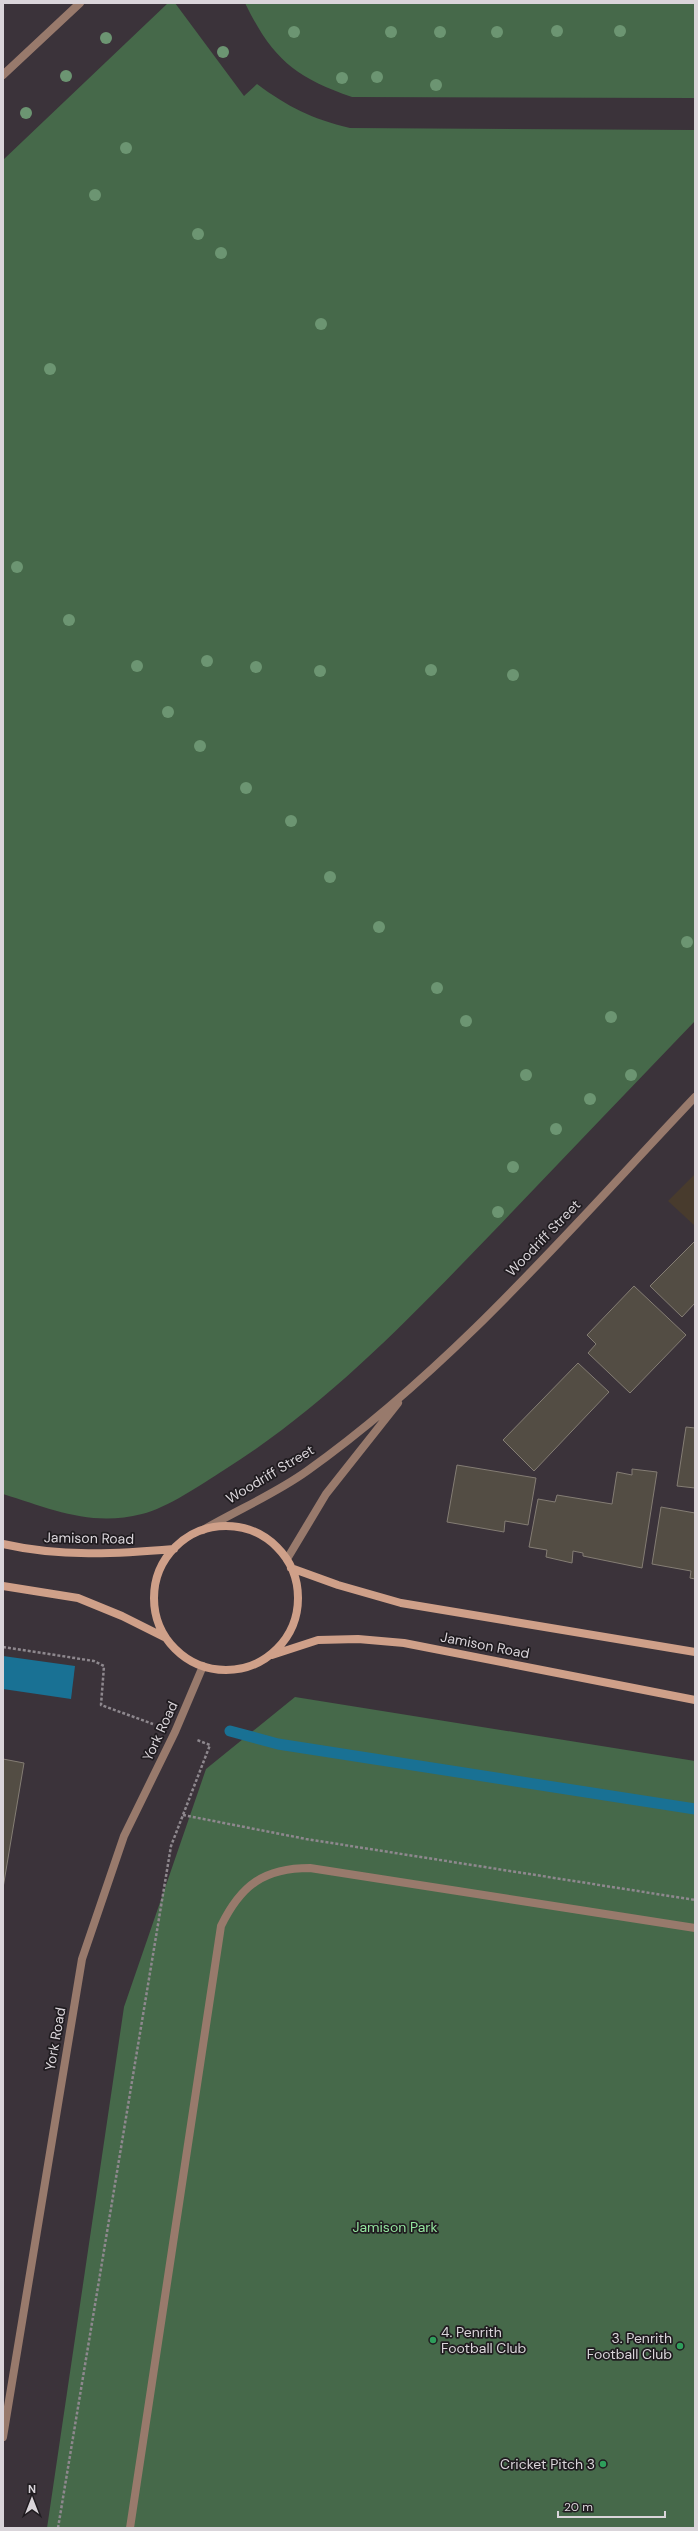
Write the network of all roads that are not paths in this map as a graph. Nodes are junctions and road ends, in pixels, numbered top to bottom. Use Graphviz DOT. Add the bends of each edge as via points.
graph roads {
  1 [pos="80,3"];
  2 [pos="3,75"];
  3 [pos="695,1098"];
  4 [pos="406,1393"];
  5 [pos="203,1530"];
  6 [pos="3,1544"];
  7 [pos="174,1549"];
  8 [pos="287,1559"];
  9 [pos="291,1568"];
  10 [pos="3,1586"];
  11 [pos="166,1638"];
  12 [pos="695,1652"];
  13 [pos="270,1656"];
  14 [pos="203,1666"];
  15 [pos="695,1700"];
  16 [pos="695,1928"];
  17 [pos="3,2437"];
  18 [pos="130,2528"];
  1 -- 2 [label="street"];
  3 -- 4 [label="street, Woodriff Street" via="507,1294"];
  4 -- 5 [label="street, Woodriff Street" via="306,1472"];
  4 -- 8 [label="street, Woodriff Street" via="326,1494"];
  5 -- 7 [label="main road" via="181,1542"];
  5 -- 8 [label="main road" via="228,1526 252,1531 274,1544"];
  6 -- 7 [label="main road, Jamison Road" via="70,1553"];
  7 -- 11 [label="main road" via="164,1560 155,1584 155,1609"];
  8 -- 9 [label="main road"];
  9 -- 12 [label="main road, Jamison Road" via="401,1603"];
  9 -- 13 [label="main road" via="296,1577 299,1597 296,1617 287,1638"];
  10 -- 11 [label="main road" via="78,1598"];
  11 -- 14 [label="main road" via="188,1660"];
  13 -- 14 [label="main road" via="249,1666 226,1670"];
  13 -- 15 [label="main road, Jamison Road" via="318,1640 358,1639 404,1643"];
  14 -- 17 [label="street, York Road" via="175,1732 124,1836 82,1959"];
  16 -- 18 [label="street" via="310,1868 271,1872 241,1892 221,1926"];
}
